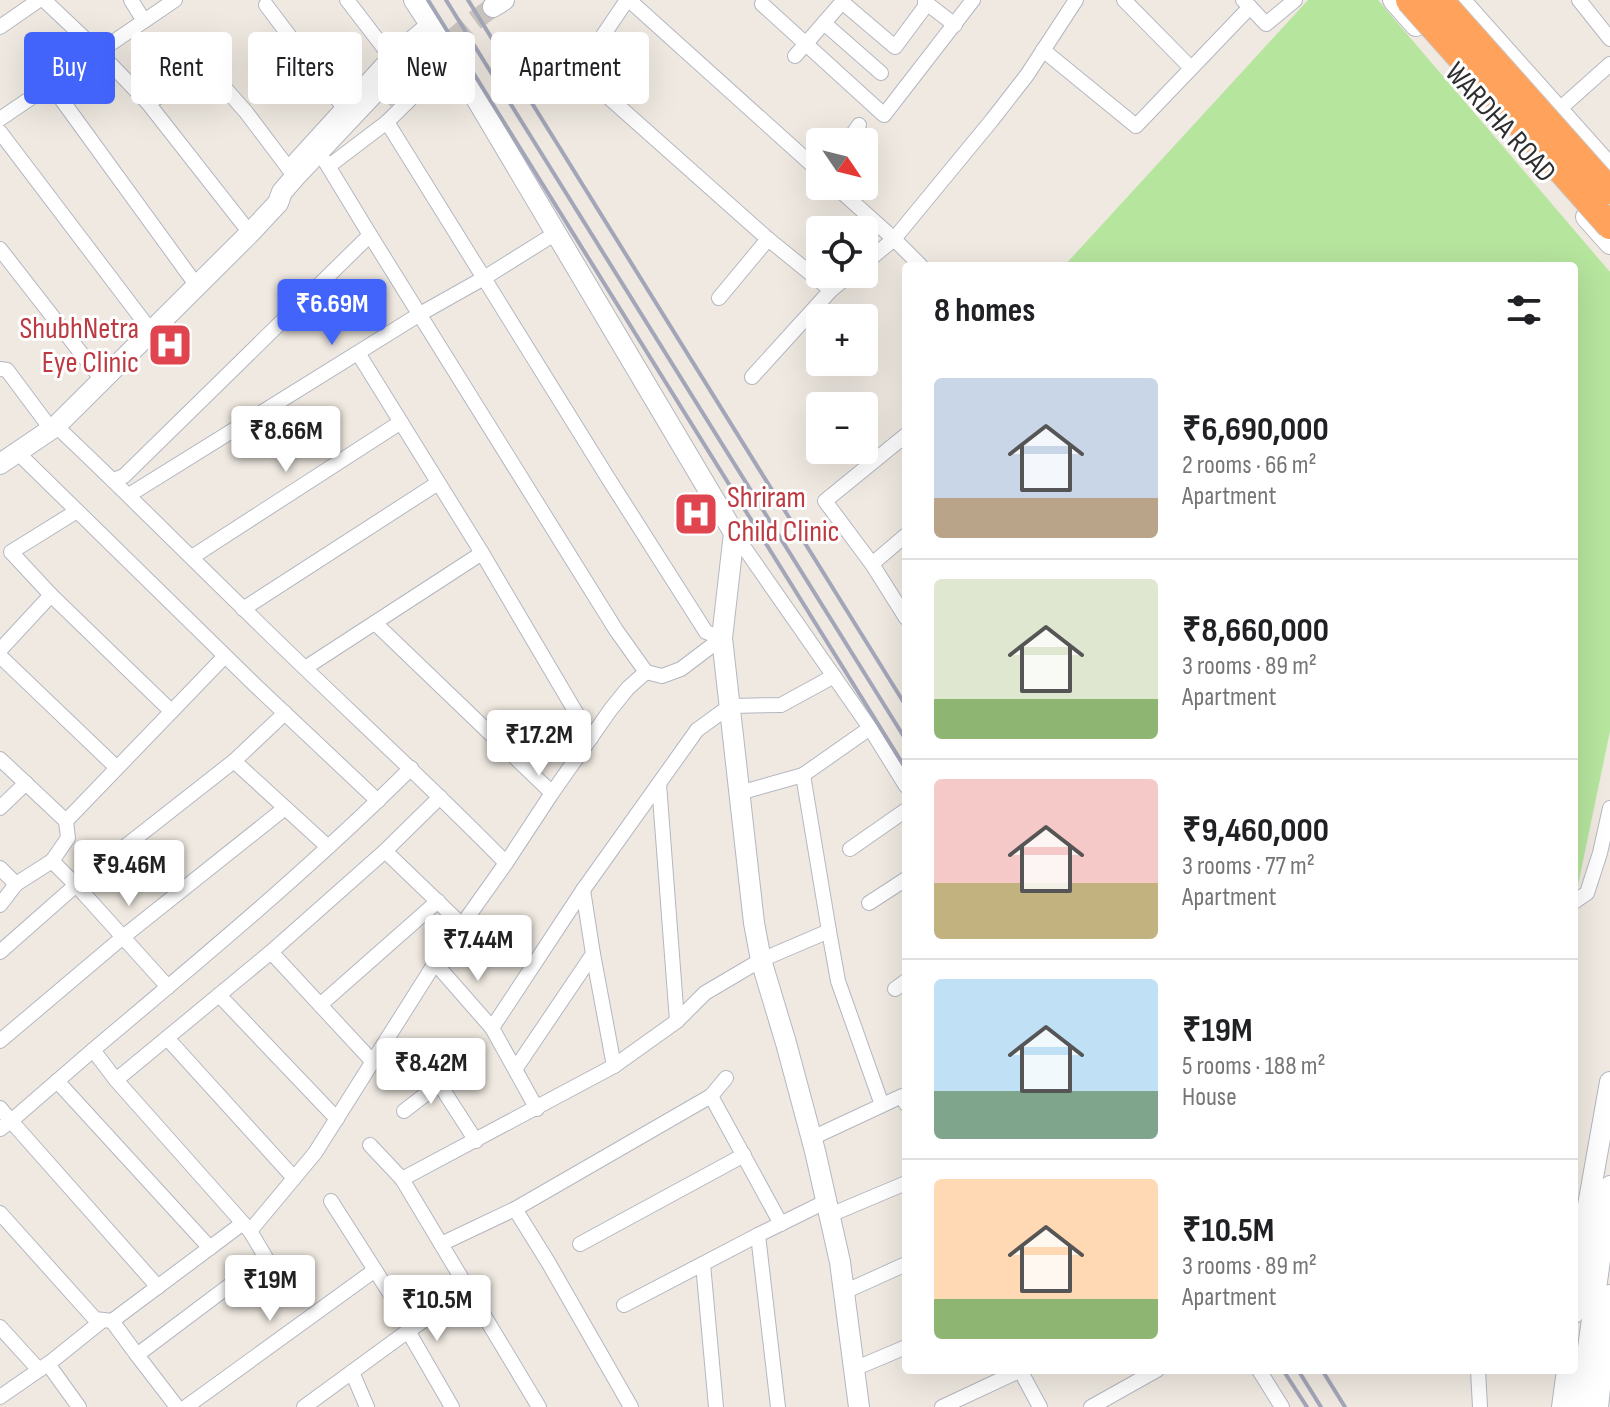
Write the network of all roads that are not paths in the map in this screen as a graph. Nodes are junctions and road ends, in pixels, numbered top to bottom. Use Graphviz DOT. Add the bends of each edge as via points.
graph roads {
  1 [pos="41,0"];
  2 [pos="131,0"];
  3 [pos="175,0"];
  4 [pos="347,0"];
  5 [pos="414,0"];
  6 [pos="628,0"];
  7 [pos="973,0"];
  8 [pos="1076,0"];
  9 [pos="1124,0"];
  10 [pos="1295,0"];
  11 [pos="1393,0"];
  12 [pos="1409,0"];
  13 [pos="1440,0"];
  14 [pos="1460,0"];
  15 [pos="1579,0"];
  16 [pos="760,1"];
  17 [pos="843,1"];
  18 [pos="926,2"];
  19 [pos="1246,4"];
  20 [pos="266,5"];
  21 [pos="144,21"];
  22 [pos="429,23"];
  23 [pos="824,23"];
  24 [pos="955,25"];
  25 [pos="0,27"];
  26 [pos="77,32"];
  27 [pos="418,32"];
  28 [pos="435,32"];
  29 [pos="1610,39"];
  30 [pos="378,40"];
  31 [pos="115,41"];
  32 [pos="806,43"];
  33 [pos="1043,50"];
  34 [pos="795,56"];
  35 [pos="867,61"];
  36 [pos="1610,64"];
  37 [pos="1191,68"];
  38 [pos="115,69"];
  39 [pos="378,70"];
  40 [pos="881,73"];
  41 [pos="849,83"];
  42 [pos="131,85"];
  43 [pos="232,96"];
  44 [pos="378,97"];
  45 [pos="475,97"];
  46 [pos="24,103"];
  47 [pos="65,104"];
  48 [pos="149,104"];
  49 [pos="405,104"];
  50 [pos="344,108"];
  51 [pos="1560,111"];
  52 [pos="0,119"];
  53 [pos="387,122"];
  54 [pos="859,125"];
  55 [pos="857,128"];
  56 [pos="0,132"];
  57 [pos="1515,137"];
  58 [pos="806,159"];
  59 [pos="310,167"];
  60 [pos="1610,168"];
  61 [pos="1610,191"];
  62 [pos="851,200"];
  63 [pos="1610,226"];
  64 [pos="250,233"];
  65 [pos="556,233"];
  66 [pos="370,235"];
  67 [pos="768,239"];
  68 [pos="894,239"];
  69 [pos="1610,244"];
  70 [pos="0,249"];
  71 [pos="878,252"];
  72 [pos="917,262"];
  73 [pos="484,278"];
  74 [pos="197,286"];
  75 [pos="834,288"];
  76 [pos="831,290"];
  77 [pos="719,298"];
  78 [pos="420,314"];
  79 [pos="151,331"];
  80 [pos="358,353"];
  81 [pos="0,369"];
  82 [pos="752,377"];
  83 [pos="102,380"];
  84 [pos="401,422"];
  85 [pos="54,428"];
  86 [pos="902,438"];
  87 [pos="9,458"];
  88 [pos="113,480"];
  89 [pos="438,483"];
  90 [pos="129,495"];
  91 [pos="77,511"];
  92 [pos="734,533"];
  93 [pos="902,538"];
  94 [pos="482,553"];
  95 [pos="6,556"];
  96 [pos="192,557"];
  97 [pos="872,564"];
  98 [pos="51,595"];
  99 [pos="243,609"];
  100 [pos="902,612"];
  101 [pos="375,623"];
  102 [pos="722,638"];
  103 [pos="0,653"];
  104 [pos="225,656"];
  105 [pos="305,668"];
  106 [pos="646,672"];
  107 [pos="834,676"];
  108 [pos="730,706"];
  109 [pos="171,711"];
  110 [pos="285,713"];
  111 [pos="870,728"];
  112 [pos="591,738"];
  113 [pos="0,759"];
  114 [pos="234,761"];
  115 [pos="116,767"];
  116 [pos="411,768"];
  117 [pos="803,775"];
  118 [pos="902,780"];
  119 [pos="26,783"];
  120 [pos="659,784"];
  121 [pos="552,793"];
  122 [pos="739,793"];
  123 [pos="440,797"];
  124 [pos="378,801"];
  125 [pos="0,808"];
  126 [pos="285,808"];
  127 [pos="1610,808"];
  128 [pos="902,813"];
  129 [pos="66,821"];
  130 [pos="1606,846"];
  131 [pos="328,847"];
  132 [pos="850,849"];
  133 [pos="385,851"];
  134 [pos="52,861"];
  135 [pos="506,863"];
  136 [pos="0,868"];
  137 [pos="902,882"];
  138 [pos="16,884"];
  139 [pos="76,885"];
  140 [pos="583,890"];
  141 [pos="1578,899"];
  142 [pos="438,901"];
  143 [pos="869,903"];
  144 [pos="0,905"];
  145 [pos="462,925"];
  146 [pos="829,931"];
  147 [pos="123,937"];
  148 [pos="0,952"];
  149 [pos="271,952"];
  150 [pos="593,954"];
  151 [pos="761,960"];
  152 [pos="435,963"];
  153 [pos="168,987"];
  154 [pos="219,995"];
  155 [pos="320,1005"];
  156 [pos="677,1021"];
  157 [pos="492,1028"];
  158 [pos="167,1038"];
  159 [pos="0,1041"];
  160 [pos="93,1050"];
  161 [pos="418,1051"];
  162 [pos="373,1062"];
  163 [pos="614,1066"];
  164 [pos="516,1068"];
  165 [pos="726,1078"];
  166 [pos="116,1080"];
  167 [pos="57,1081"];
  168 [pos="1610,1082"];
  169 [pos="439,1084"];
  170 [pos="711,1096"];
  171 [pos="902,1099"];
  172 [pos="882,1105"];
  173 [pos="0,1108"];
  174 [pos="537,1109"];
  175 [pos="404,1111"];
  176 [pos="337,1119"];
  177 [pos="6,1125"];
  178 [pos="812,1138"];
  179 [pos="476,1141"];
  180 [pos="370,1145"];
  181 [pos="744,1155"];
  182 [pos="294,1178"];
  183 [pos="402,1179"];
  184 [pos="902,1184"];
  185 [pos="1610,1186"];
  186 [pos="1578,1200"];
  187 [pos="331,1201"];
  188 [pos="828,1208"];
  189 [pos="515,1209"];
  190 [pos="0,1213"];
  191 [pos="781,1224"];
  192 [pos="247,1227"];
  193 [pos="758,1235"];
  194 [pos="441,1244"];
  195 [pos="580,1244"];
  196 [pos="210,1248"];
  197 [pos="703,1264"];
  198 [pos="902,1266"];
  199 [pos="375,1270"];
  200 [pos="1578,1282"];
  201 [pos="158,1287"];
  202 [pos="469,1290"];
  203 [pos="844,1292"];
  204 [pos="1610,1295"];
  205 [pos="624,1305"];
  206 [pos="108,1320"];
  207 [pos="0,1327"];
  208 [pos="410,1330"];
  209 [pos="902,1349"];
  210 [pos="137,1355"];
  211 [pos="44,1367"];
  212 [pos="854,1369"];
  213 [pos="352,1372"];
  214 [pos="1012,1374"];
  215 [pos="1023,1374"];
  216 [pos="1150,1374"];
  217 [pos="1261,1374"];
  218 [pos="1478,1374"];
  219 [pos="1553,1374"];
  220 [pos="1566,1374"];
  221 [pos="0,1397"];
  222 [pos="72,1405"];
  223 [pos="177,1407"];
  224 [pos="186,1407"];
  225 [pos="304,1407"];
  226 [pos="367,1407"];
  227 [pos="452,1407"];
  228 [pos="539,1407"];
  229 [pos="631,1407"];
  230 [pos="716,1407"];
  231 [pos="778,1407"];
  232 [pos="859,1407"];
  233 [pos="942,1407"];
  234 [pos="1040,1407"];
  235 [pos="1091,1407"];
  236 [pos="1282,1407"];
  237 [pos="1480,1407"];
  238 [pos="1549,1407"];
  239 [pos="1562,1407"];
  240 [pos="1580,1407"];
  241 [pos="1598,1407"];
  1 -- 25 [label="street"];
  1 -- 26 [label="street"];
  2 -- 21 [label="street"];
  3 -- 21 [label="street"];
  4 -- 30 [label="street"];
  5 -- 22 [label="street"];
  6 -- 58 [label="street"];
  6 -- 67 [label="street" via="583,72"];
  7 -- 24 [label="street"];
  8 -- 33 [label="street"];
  9 -- 37 [label="street"];
  10 -- 19 [label="street" via="1266,24"];
  11 -- 57 [label="street, WARDHA ROAD"];
  12 -- 63 [label="highway, bridge"];
  13 -- 61 [label="highway, bridge"];
  14 -- 51 [label="street, WARDHA ROAD"];
  15 -- 29 [label="street"];
  16 -- 32 [label="street"];
  17 -- 18 [label="street" via="895,47"];
  17 -- 23 [label="street"];
  18 -- 24 [label="street"];
  19 -- 37 [label="street"];
  20 -- 50 [label="street"];
  21 -- 31 [label="street"];
  22 -- 27 [label="street"];
  22 -- 28 [label="street"];
  23 -- 32 [label="street"];
  23 -- 35 [label="street"];
  24 -- 41 [label="street" via="884,115"];
  32 -- 34 [label="street"];
  32 -- 41 [label="street"];
  33 -- 37 [label="street" via="1136,126"];
  33 -- 68 [label="street"];
  35 -- 40 [label="street"];
  35 -- 41 [label="street"];
  36 -- 51 [label="street"];
  38 -- 42 [label="street"];
  39 -- 50 [label="street"];
  43 -- 59 [label="street"];
  44 -- 59 [label="street"];
  45 -- 65 [label="street"];
  46 -- 52 [label="street"];
  47 -- 74 [label="street"];
  48 -- 64 [label="street"];
  49 -- 53 [label="street"];
  50 -- 59 [label="street"];
  51 -- 57 [label="street"];
  51 -- 60 [label="street, WARDHA ROAD"];
  53 -- 59 [label="street"];
  53 -- 73 [label="street"];
  54 -- 55 [label="street"];
  56 -- 79 [label="street"];
  57 -- 69 [label="street, WARDHA ROAD"];
  59 -- 64 [label="street"];
  59 -- 66 [label="street"];
  62 -- 68 [label="street"];
  64 -- 74 [label="street"];
  65 -- 73 [label="street"];
  65 -- 92 [label="street"];
  66 -- 78 [label="street"];
  66 -- 88 [label="street" via="124,476"];
  67 -- 76 [label="street"];
  67 -- 77 [label="street"];
  68 -- 71 [label="street"];
  68 -- 72 [label="street"];
  70 -- 83 [label="street"];
  73 -- 78 [label="street"];
  73 -- 102 [label="street" via="706,632"];
  74 -- 79 [label="street"];
  75 -- 76 [label="street"];
  76 -- 82 [label="street"];
  78 -- 80 [label="street"];
  78 -- 106 [label="street"];
  79 -- 83 [label="street"];
  80 -- 84 [label="street"];
  80 -- 90 [label="street"];
  81 -- 85 [label="street" via="7,370"];
  83 -- 85 [label="street"];
  84 -- 89 [label="street"];
  84 -- 96 [label="street"];
  85 -- 87 [label="street"];
  85 -- 88 [label="street"];
  86 -- 97 [label="street" via="825,501"];
  87 -- 91 [label="street"];
  88 -- 90 [label="street"];
  89 -- 94 [label="street"];
  89 -- 99 [label="street"];
  90 -- 96 [label="street"];
  91 -- 95 [label="street"];
  91 -- 104 [label="street"];
  92 -- 102 [label="street"];
  92 -- 107 [label="street"];
  93 -- 97 [label="street"];
  94 -- 101 [label="street"];
  94 -- 112 [label="street"];
  95 -- 98 [label="street"];
  96 -- 99 [label="street"];
  97 -- 100 [label="street"];
  98 -- 103 [label="street"];
  98 -- 109 [label="street"];
  99 -- 105 [label="street"];
  101 -- 105 [label="street"];
  101 -- 121 [label="street"];
  102 -- 106 [label="street" via="681,669 662,676"];
  102 -- 108 [label="street"];
  103 -- 115 [label="street"];
  104 -- 109 [label="street"];
  104 -- 110 [label="street"];
  105 -- 116 [label="street"];
  106 -- 112 [label="street"];
  107 -- 108 [label="street" via="781,705"];
  107 -- 111 [label="street"];
  108 -- 120 [label="street" via="697,730"];
  108 -- 122 [label="street"];
  109 -- 115 [label="street"];
  110 -- 114 [label="street"];
  110 -- 124 [label="street"];
  111 -- 117 [label="street"];
  111 -- 118 [label="street"];
  112 -- 121 [label="street"];
  113 -- 119 [label="street"];
  114 -- 126 [label="street"];
  114 -- 139 [label="street"];
  115 -- 129 [label="street"];
  116 -- 123 [label="street"];
  116 -- 124 [label="street"];
  117 -- 122 [label="street"];
  117 -- 146 [label="street"];
  119 -- 125 [label="street"];
  119 -- 129 [label="street"];
  120 -- 140 [label="street"];
  120 -- 156 [label="street"];
  121 -- 135 [label="street"];
  122 -- 151 [label="street"];
  123 -- 133 [label="street"];
  123 -- 135 [label="street"];
  124 -- 131 [label="street"];
  126 -- 131 [label="street"];
  126 -- 147 [label="street"];
  127 -- 130 [label="street"];
  128 -- 132 [label="street"];
  129 -- 134 [label="street" via="68,838"];
  130 -- 141 [label="street" via="1587,893"];
  131 -- 153 [label="street"];
  133 -- 142 [label="street"];
  133 -- 149 [label="street"];
  134 -- 138 [label="street"];
  134 -- 139 [label="street"];
  135 -- 145 [label="street"];
  136 -- 138 [label="street"];
  137 -- 143 [label="street"];
  138 -- 144 [label="street"];
  139 -- 147 [label="street"];
  139 -- 148 [label="street"];
  140 -- 150 [label="street"];
  140 -- 157 [label="street"];
  142 -- 145 [label="street"];
  142 -- 155 [label="street"];
  145 -- 152 [label="street"];
  146 -- 151 [label="street"];
  146 -- 172 [label="street" via="838,981"];
  147 -- 153 [label="street"];
  147 -- 159 [label="street"];
  149 -- 154 [label="street"];
  149 -- 155 [label="street"];
  150 -- 163 [label="street"];
  150 -- 164 [label="street"];
  151 -- 156 [label="street" via="705,993"];
  151 -- 178 [label="street"];
  152 -- 157 [label="street"];
  152 -- 162 [label="street"];
  153 -- 160 [label="street"];
  154 -- 158 [label="street"];
  154 -- 176 [label="street"];
  155 -- 162 [label="street"];
  156 -- 163 [label="street"];
  157 -- 164 [label="street"];
  158 -- 166 [label="street"];
  158 -- 182 [label="street"];
  160 -- 166 [label="street"];
  160 -- 167 [label="street"];
  161 -- 169 [label="street"];
  162 -- 176 [label="street"];
  163 -- 174 [label="street"];
  164 -- 174 [label="street"];
  165 -- 170 [label="street"];
  166 -- 192 [label="street"];
  167 -- 177 [label="street"];
  167 -- 196 [label="street"];
  168 -- 186 [label="street" via="1595,1102"];
  168 -- 200 [label="street"];
  169 -- 175 [label="street"];
  169 -- 179 [label="street"];
  170 -- 181 [label="street"];
  170 -- 189 [label="street"];
  171 -- 172 [label="street"];
  172 -- 178 [label="street"];
  173 -- 177 [label="street"];
  174 -- 179 [label="street"];
  176 -- 182 [label="street"];
  177 -- 201 [label="street"];
  178 -- 188 [label="street"];
  179 -- 183 [label="street"];
  180 -- 183 [label="street"];
  181 -- 191 [label="street"];
  181 -- 195 [label="street"];
  182 -- 192 [label="street"];
  183 -- 194 [label="street"];
  184 -- 188 [label="street"];
  185 -- 240 [label="street"];
  187 -- 199 [label="street"];
  188 -- 191 [label="street"];
  188 -- 203 [label="street"];
  189 -- 194 [label="street"];
  189 -- 229 [label="street"];
  190 -- 206 [label="street" via="95,1319"];
  191 -- 193 [label="street"];
  192 -- 196 [label="street"];
  192 -- 210 [label="street" via="266,1258"];
  193 -- 197 [label="street"];
  193 -- 231 [label="street"];
  194 -- 202 [label="street"];
  196 -- 201 [label="street"];
  197 -- 205 [label="street"];
  197 -- 230 [label="street"];
  198 -- 203 [label="street"];
  199 -- 208 [label="street"];
  199 -- 224 [label="street"];
  201 -- 206 [label="street"];
  202 -- 208 [label="street"];
  202 -- 228 [label="street"];
  203 -- 212 [label="street"];
  204 -- 241 [label="street"];
  206 -- 210 [label="street"];
  206 -- 211 [label="street"];
  207 -- 211 [label="street"];
  208 -- 213 [label="street"];
  208 -- 227 [label="street"];
  209 -- 212 [label="street"];
  210 -- 223 [label="street"];
  211 -- 221 [label="street"];
  211 -- 222 [label="street"];
  212 -- 232 [label="street"];
  213 -- 225 [label="street"];
  213 -- 226 [label="street"];
  214 -- 233 [label="street"];
  215 -- 234 [label="street"];
  216 -- 235 [label="street"];
  217 -- 236 [label="street"];
  218 -- 237 [label="street"];
  219 -- 238 [label="street"];
  220 -- 239 [label="street"];
}
